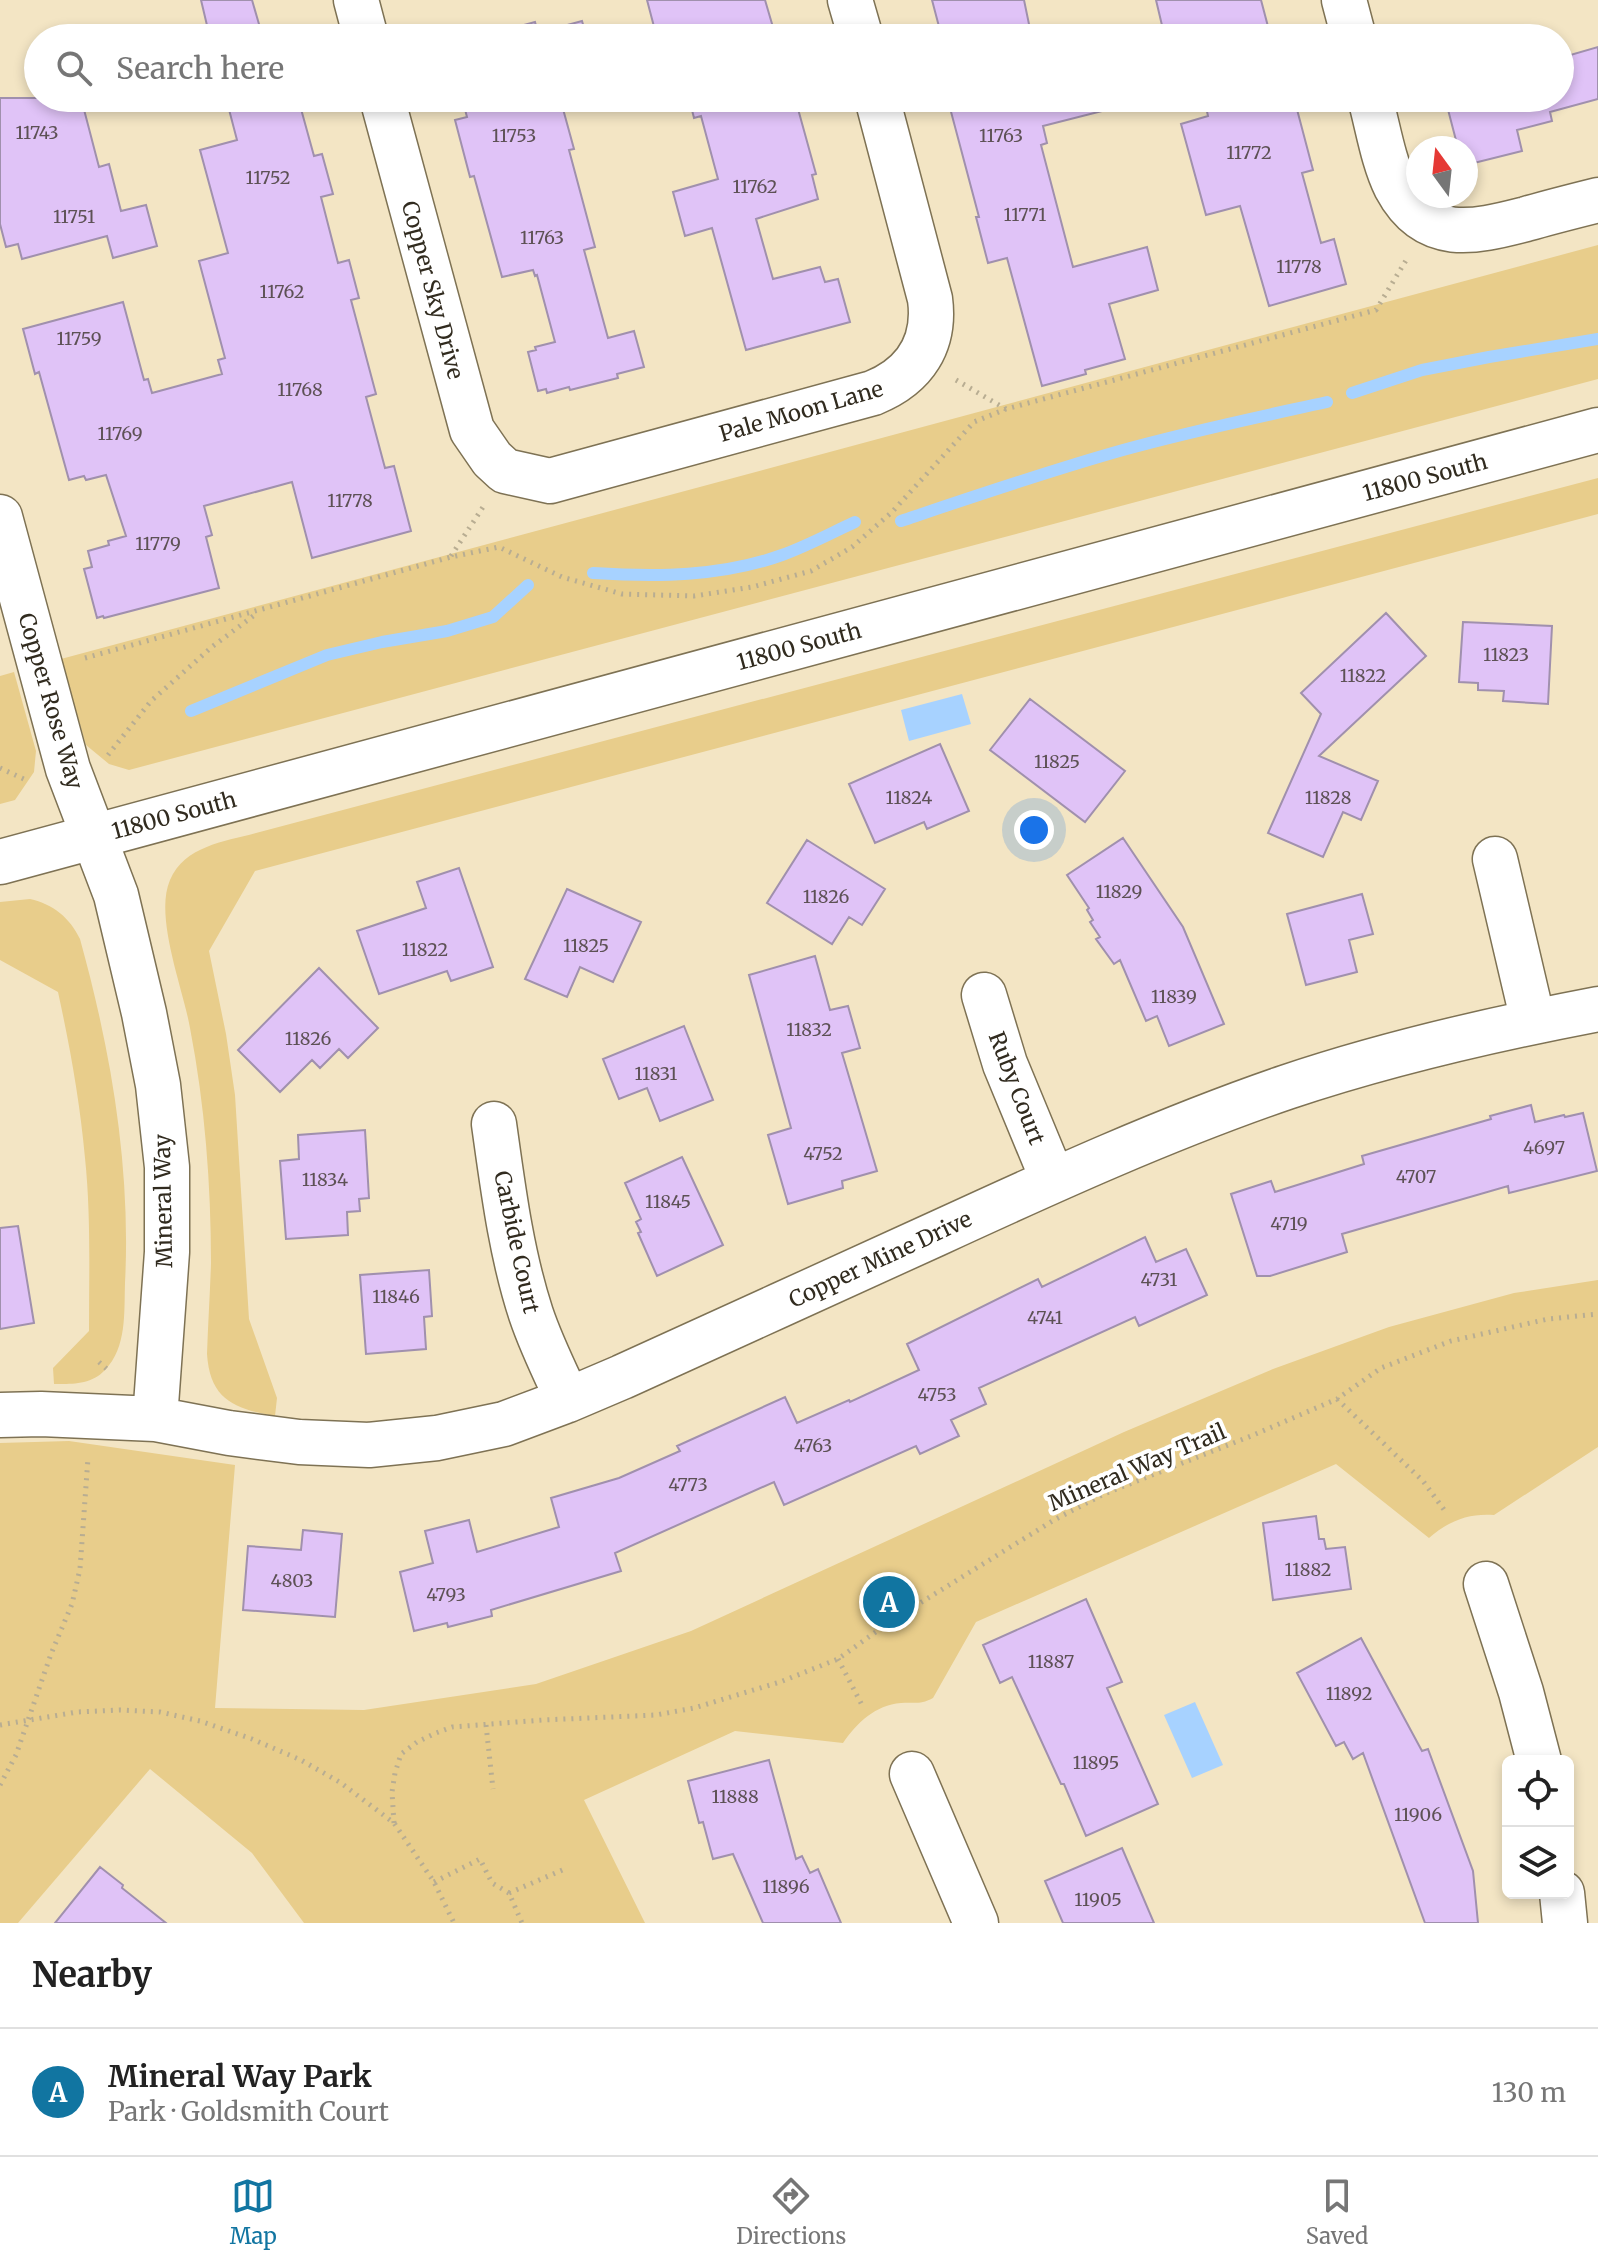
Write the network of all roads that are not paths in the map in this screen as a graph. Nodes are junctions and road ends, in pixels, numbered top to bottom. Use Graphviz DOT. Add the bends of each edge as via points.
graph roads {
  1 [pos="356,0"];
  2 [pos="850,0"];
  3 [pos="1344,0"];
  4 [pos="362,24"];
  5 [pos="857,24"];
  6 [pos="1350,24"];
  7 [pos="386,112"];
  8 [pos="881,112"];
  9 [pos="1374,112"];
  10 [pos="1598,200"];
  11 [pos="1598,430"];
  12 [pos="497,485"];
  13 [pos="0,517"];
  14 [pos="94,837"];
  15 [pos="1495,859"];
  16 [pos="0,862"];
  17 [pos="984,995"];
  18 [pos="1598,1009"];
  19 [pos="1533,1021"];
  20 [pos="494,1124"];
  21 [pos="1053,1180"];
  22 [pos="568,1400"];
  23 [pos="0,1415"];
  24 [pos="155,1419"];
  25 [pos="1486,1584"];
  26 [pos="1537,1755"];
  27 [pos="912,1774"];
  28 [pos="1563,1899"];
  29 [pos="976,1923"];
  30 [pos="1565,1923"];
  1 -- 4 [label="street"];
  2 -- 5 [label="street"];
  3 -- 6 [label="street"];
  7 -- 12 [label="street, Copper Sky Drive" via="467,414 492,459"];
  8 -- 12 [label="street, Pale Moon Lane" via="932,314 927,344 911,370 873,393 550,481"];
  9 -- 10 [label="street" via="1394,183 1415,211 1443,228 1475,231"];
  11 -- 14 [label="street, 11800 South"];
  13 -- 14 [label="street, Copper Rose Way" via="68,769"];
  14 -- 16 [label="street, 11800 South"];
  14 -- 24 [label="street, Mineral Way" via="118,904 144,1013 167,1167 167,1252"];
  15 -- 19 [label="street"];
  17 -- 21 [label="street, Ruby Court" via="1005,1064"];
  18 -- 19 [label="street, Copper Mine Drive"];
  19 -- 21 [label="street, Copper Mine Drive" via="1288,1087"];
  20 -- 22 [label="street, Carbide Court" via="518,1267"];
  21 -- 22 [label="street, Copper Mine Drive"];
  22 -- 24 [label="street, Copper Mine Drive" via="490,1427 369,1445 299,1442"];
  23 -- 24 [label="street"];
  25 -- 26 [label="street"];
  27 -- 29 [label="street"];
  28 -- 30 [label="street"];
}
